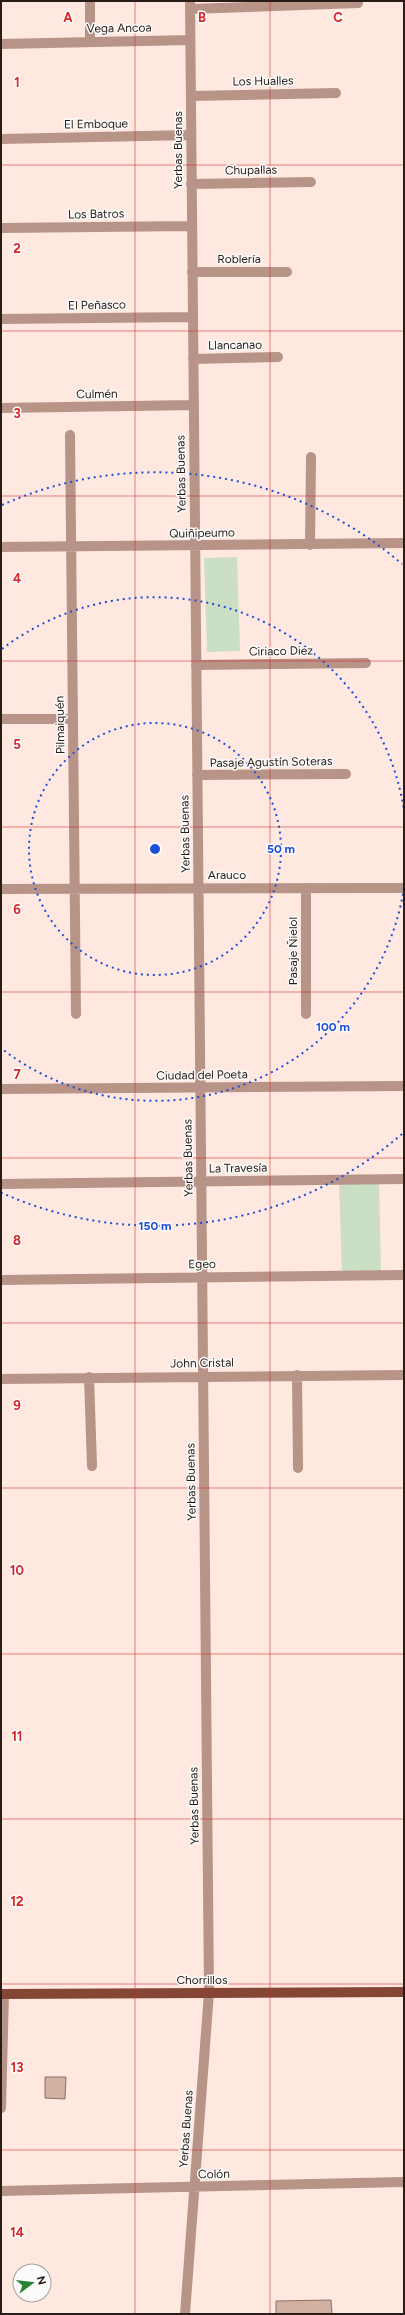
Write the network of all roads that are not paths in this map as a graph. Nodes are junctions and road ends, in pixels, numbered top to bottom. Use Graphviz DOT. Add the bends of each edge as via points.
graph roads {
  1 [pos="90,1"];
  2 [pos="358,3"];
  3 [pos="190,5"];
  4 [pos="190,40"];
  5 [pos="90,42"];
  6 [pos="1,44"];
  7 [pos="336,93"];
  8 [pos="191,96"];
  9 [pos="191,135"];
  10 [pos="1,139"];
  11 [pos="311,182"];
  12 [pos="191,184"];
  13 [pos="192,226"];
  14 [pos="1,228"];
  15 [pos="192,272"];
  16 [pos="286,272"];
  17 [pos="193,317"];
  18 [pos="1,319"];
  19 [pos="278,357"];
  20 [pos="193,359"];
  21 [pos="194,405"];
  22 [pos="1,408"];
  23 [pos="70,435"];
  24 [pos="311,457"];
  25 [pos="404,543"];
  26 [pos="310,544"];
  27 [pos="195,546"];
  28 [pos="71,547"];
  29 [pos="1,548"];
  30 [pos="366,663"];
  31 [pos="196,665"];
  32 [pos="1,719"];
  33 [pos="73,719"];
  34 [pos="346,774"];
  35 [pos="197,776"];
  36 [pos="75,888"];
  37 [pos="198,888"];
  38 [pos="306,888"];
  39 [pos="404,888"];
  40 [pos="1,889"];
  41 [pos="76,1014"];
  42 [pos="306,1014"];
  43 [pos="404,1086"];
  44 [pos="1,1089"];
  45 [pos="200,1089"];
  46 [pos="404,1179"];
  47 [pos="201,1182"];
  48 [pos="1,1184"];
  49 [pos="404,1276"];
  50 [pos="202,1277"];
  51 [pos="1,1280"];
  52 [pos="297,1375"];
  53 [pos="404,1375"];
  54 [pos="203,1376"];
  55 [pos="89,1377"];
  56 [pos="1,1379"];
  57 [pos="92,1466"];
  58 [pos="298,1468"];
  59 [pos="209,1992"];
  60 [pos="404,1992"];
  61 [pos="2,1994"];
  62 [pos="1,2108"];
  63 [pos="404,2182"];
  64 [pos="195,2187"];
  65 [pos="1,2191"];
  66 [pos="185,2314"];
  1 -- 5 [label="street"];
  2 -- 3 [label="street"];
  3 -- 4 [label="street, Yerbas Buenas"];
  4 -- 5 [label="street, Vega Ancoa"];
  4 -- 8 [label="street, Yerbas Buenas"];
  5 -- 6 [label="street, Vega Ancoa"];
  7 -- 8 [label="street, Los Hualles"];
  8 -- 9 [label="street, Yerbas Buenas"];
  9 -- 10 [label="street, El Emboque"];
  9 -- 12 [label="street, Yerbas Buenas"];
  11 -- 12 [label="street, Chupallas"];
  12 -- 13 [label="street, Yerbas Buenas"];
  13 -- 14 [label="street, Los Batros"];
  13 -- 15 [label="street, Yerbas Buenas"];
  15 -- 16 [label="street, Roblería"];
  15 -- 17 [label="street, Yerbas Buenas"];
  17 -- 18 [label="street, El Peñasco"];
  17 -- 20 [label="street, Yerbas Buenas"];
  19 -- 20 [label="street, Llancanao"];
  20 -- 21 [label="street, Yerbas Buenas"];
  21 -- 22 [label="street, Culmén"];
  21 -- 27 [label="street, Yerbas Buenas"];
  23 -- 28 [label="street, Pilmaiquén"];
  24 -- 26 [label="street"];
  25 -- 26 [label="street, Quiñipeumo"];
  26 -- 27 [label="street, Quiñipeumo"];
  27 -- 28 [label="street, Quiñipeumo"];
  27 -- 31 [label="street, Yerbas Buenas"];
  28 -- 29 [label="street, Quiñipeumo"];
  28 -- 33 [label="street, Pilmaiquén"];
  30 -- 31 [label="street, Ciriaco Diez"];
  31 -- 35 [label="street, Yerbas Buenas"];
  32 -- 33 [label="street"];
  33 -- 36 [label="street, Pilmaiquén"];
  34 -- 35 [label="street, Pasaje Agustín Soteras"];
  35 -- 37 [label="street, Yerbas Buenas"];
  36 -- 37 [label="street, Arauco"];
  36 -- 40 [label="street, Arauco"];
  36 -- 41 [label="street, Pilmaiquén"];
  37 -- 38 [label="street, Arauco"];
  37 -- 45 [label="street, Yerbas Buenas"];
  38 -- 39 [label="street, Arauco"];
  38 -- 42 [label="street, Pasaje Ñielol"];
  43 -- 45 [label="street, Ciudad del Poeta"];
  44 -- 45 [label="street, Ciudad del Poeta"];
  45 -- 47 [label="street, Yerbas Buenas"];
  46 -- 47 [label="street, La Travesía"];
  47 -- 48 [label="street, La Travesía"];
  47 -- 50 [label="street, Yerbas Buenas"];
  49 -- 50 [label="street, Egeo"];
  50 -- 51 [label="street, Egeo"];
  50 -- 54 [label="street, Yerbas Buenas"];
  52 -- 53 [label="street, John Cristal"];
  52 -- 54 [label="street, John Cristal"];
  52 -- 58 [label="street"];
  54 -- 55 [label="street, John Cristal"];
  54 -- 59 [label="street, Yerbas Buenas"];
  55 -- 56 [label="street, John Cristal"];
  55 -- 57 [label="street"];
  59 -- 60 [label="main road, Chorrillos"];
  59 -- 61 [label="main road, Chorrillos"];
  59 -- 64 [label="street, Yerbas Buenas"];
  61 -- 62 [label="street"];
  63 -- 64 [label="street, Colón"];
  64 -- 65 [label="street, Colón"];
  64 -- 66 [label="street, Yerbas Buenas"];
}
